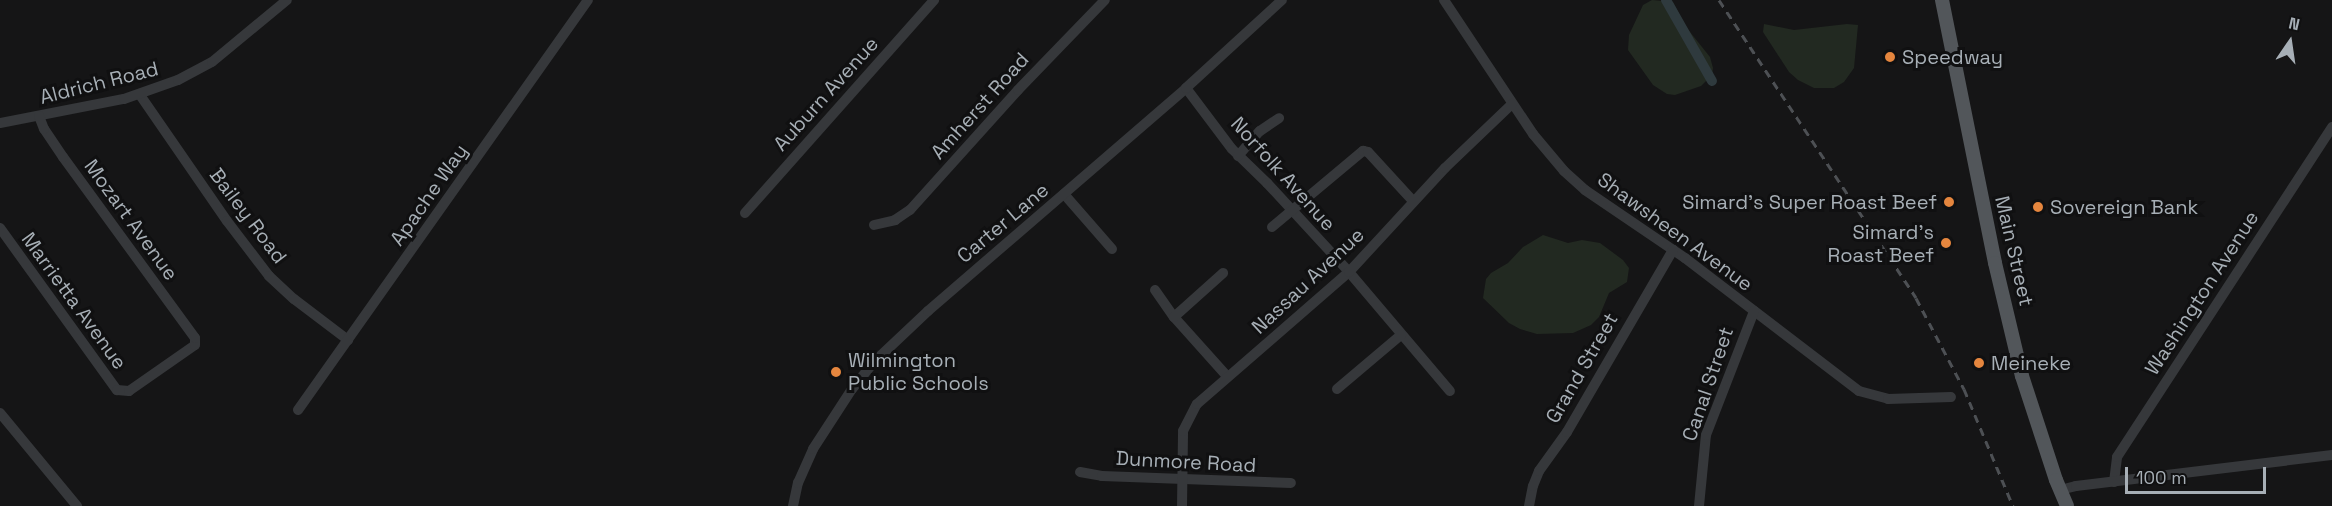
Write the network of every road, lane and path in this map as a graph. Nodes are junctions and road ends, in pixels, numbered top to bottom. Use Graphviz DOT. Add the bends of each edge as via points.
graph roads {
  1 [pos="287,0"];
  2 [pos="588,0"];
  3 [pos="934,0"];
  4 [pos="1105,0"];
  5 [pos="1282,0"];
  6 [pos="1444,0"];
  7 [pos="1942,0"];
  8 [pos="1186,88"];
  9 [pos="140,95"];
  10 [pos="1512,104"];
  11 [pos="39,116"];
  12 [pos="1278,118"];
  13 [pos="0,123"];
  14 [pos="2332,127"];
  15 [pos="1238,156"];
  16 [pos="1064,194"];
  17 [pos="1413,201"];
  18 [pos="1292,210"];
  19 [pos="745,213"];
  20 [pos="874,225"];
  21 [pos="1272,227"];
  22 [pos="0,228"];
  23 [pos="1112,249"];
  24 [pos="1673,250"];
  25 [pos="1349,272"];
  26 [pos="1223,273"];
  27 [pos="1155,290"];
  28 [pos="1754,311"];
  29 [pos="1174,317"];
  30 [pos="1401,335"];
  31 [pos="348,339"];
  32 [pos="1227,376"];
  33 [pos="1338,389"];
  34 [pos="1450,391"];
  35 [pos="122,392"];
  36 [pos="1951,397"];
  37 [pos="298,410"];
  38 [pos="0,413"];
  39 [pos="2332,455"];
  40 [pos="1080,472"];
  41 [pos="1182,480"];
  42 [pos="2114,482"];
  43 [pos="1291,483"];
  44 [pos="2060,490"];
  45 [pos="77,506"];
  46 [pos="792,506"];
  47 [pos="1182,506"];
  48 [pos="1530,506"];
  49 [pos="1699,506"];
  50 [pos="2067,506"];
  1 -- 9 [label="street, Aldrich Road" via="212,62"];
  2 -- 31 [label="street, Apache Way"];
  3 -- 19 [label="street, Auburn Avenue"];
  4 -- 20 [label="street, Amherst Road" via="910,210 895,220"];
  5 -- 8 [label="street, Carter Lane"];
  6 -- 10 [label="street, Shawsheen Avenue"];
  7 -- 44 [label="main road, Main Street" via="2009,319 2028,397"];
  8 -- 15 [label="street, Norfolk Avenue"];
  8 -- 16 [label="street, Carter Lane"];
  9 -- 11 [label="street, Aldrich Road"];
  9 -- 31 [label="street, Bailey Road" via="269,276"];
  10 -- 17 [label="street, Nassau Avenue"];
  10 -- 24 [label="street, Shawsheen Avenue" via="1574,181"];
  11 -- 13 [label="street, Aldrich Road"];
  11 -- 35 [label="street, Mozart Avenue" via="63,157 196,343 129,391"];
  12 -- 15 [label="street" via="1260,130"];
  14 -- 42 [label="street, Washington Avenue" via="2117,457"];
  15 -- 18 [label="street, Norfolk Avenue"];
  16 -- 23 [label="street"];
  16 -- 46 [label="street, Carter Lane" via="928,311 863,374 813,449"];
  17 -- 18 [label="street" via="1364,150"];
  17 -- 25 [label="street, Nassau Avenue"];
  18 -- 21 [label="street"];
  18 -- 25 [label="street, Norfolk Avenue"];
  22 -- 35 [label="street, Marrietta Avenue" via="114,387"];
  24 -- 28 [label="street, Shawsheen Avenue"];
  24 -- 48 [label="street, Grand Street" via="1567,432 1539,471"];
  25 -- 30 [label="street, Norfolk Avenue"];
  25 -- 32 [label="street, Nassau Avenue"];
  26 -- 29 [label="street"];
  27 -- 29 [label="street"];
  28 -- 36 [label="street, Shawsheen Avenue" via="1859,391 1888,399"];
  28 -- 49 [label="street, Canal Street" via="1706,435"];
  29 -- 32 [label="street"];
  30 -- 33 [label="street"];
  30 -- 34 [label="street, Norfolk Avenue"];
  31 -- 37 [label="street, Apache Way"];
  32 -- 41 [label="street, Nassau Avenue" via="1197,404 1186,422"];
  38 -- 45 [label="street"];
  39 -- 42 [label="street"];
  40 -- 41 [label="street, Dunmore Road"];
  41 -- 43 [label="street, Dunmore Road"];
  41 -- 47 [label="street, Nassau Avenue"];
  42 -- 44 [label="street"];
  44 -- 50 [label="main road, Main Street"];
}
